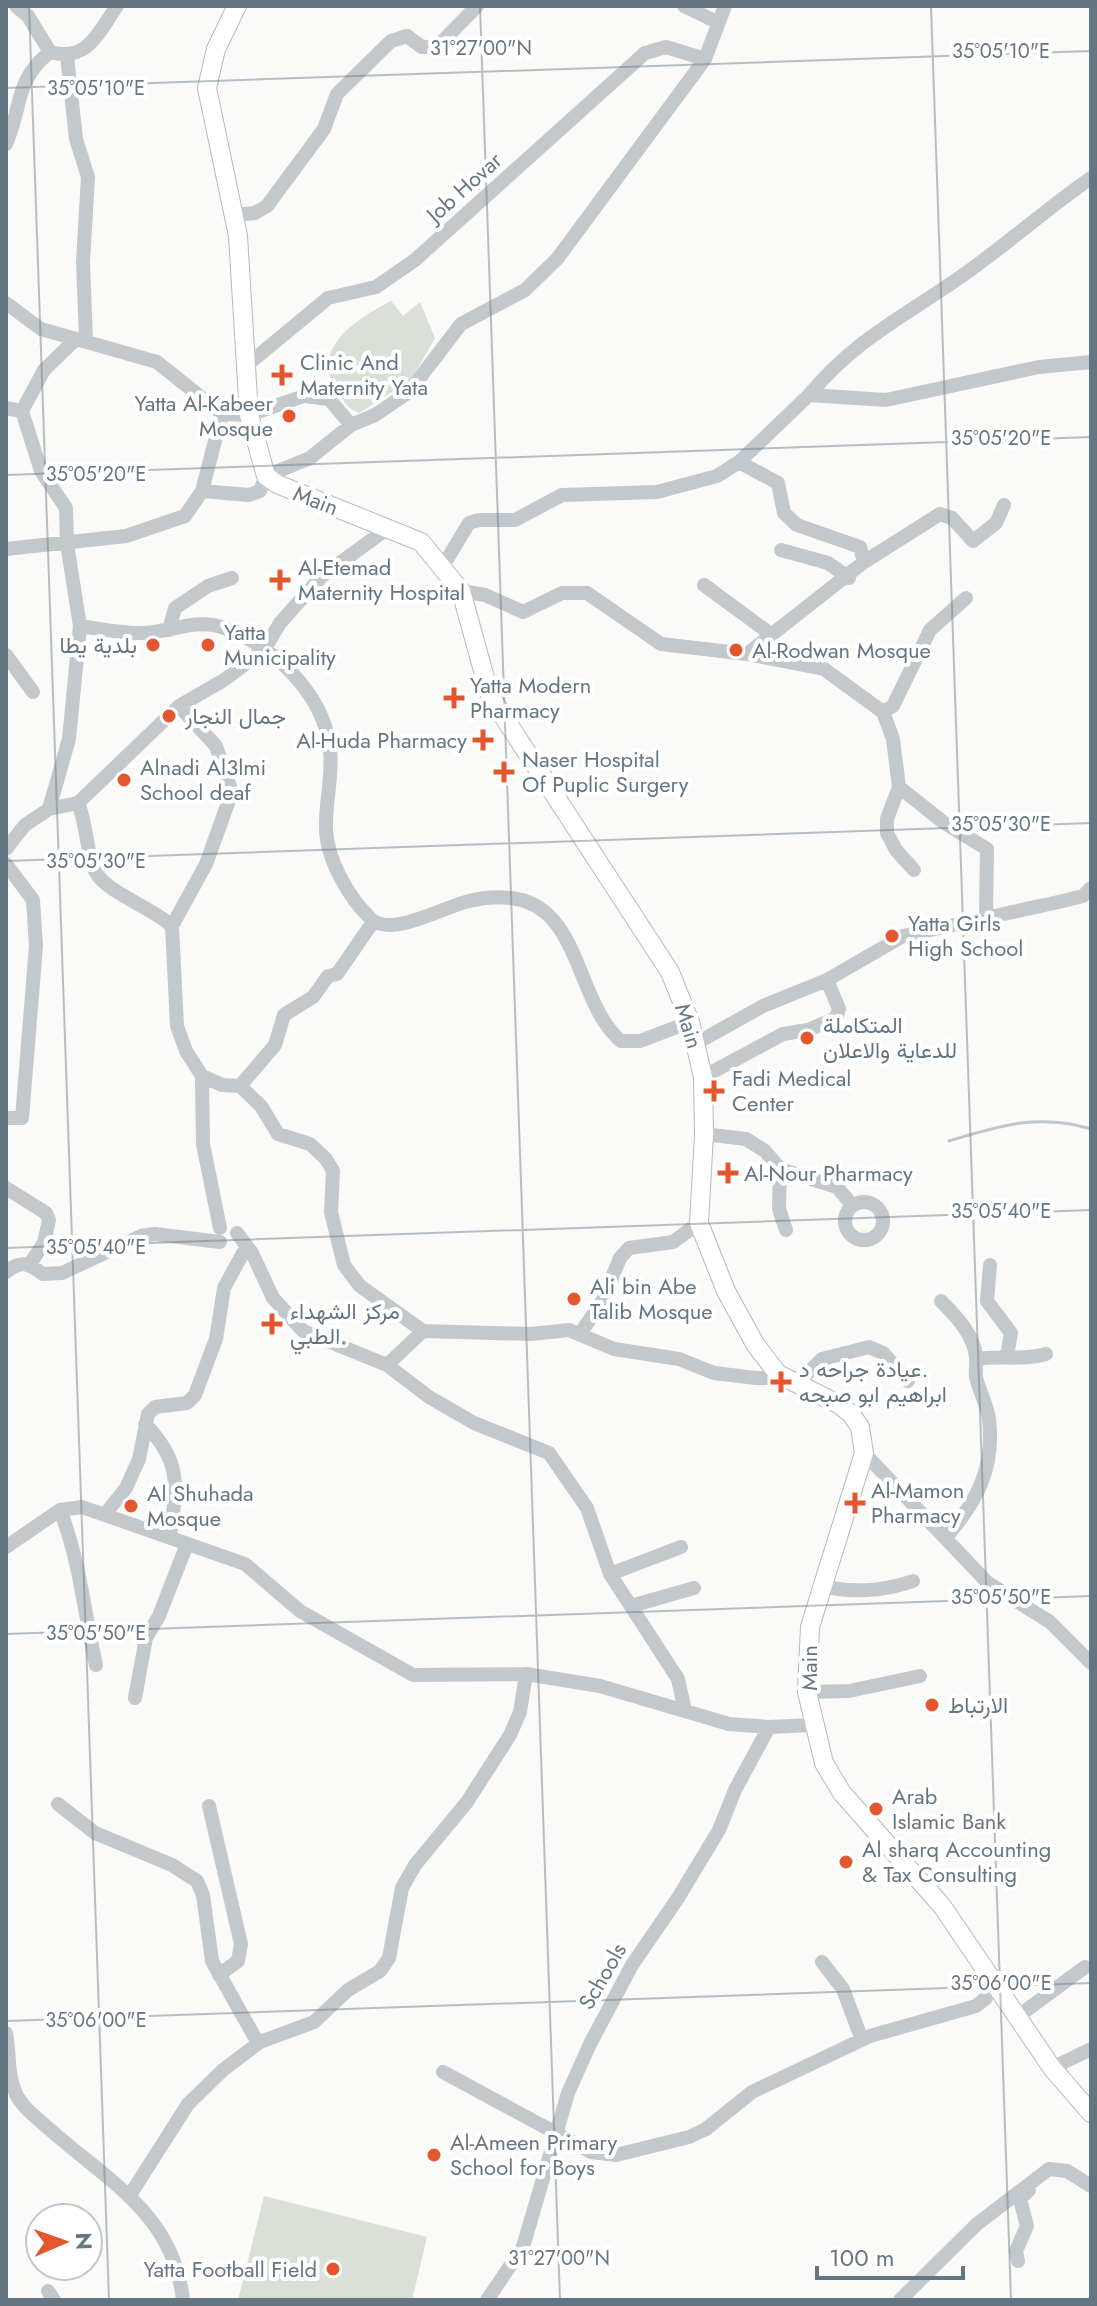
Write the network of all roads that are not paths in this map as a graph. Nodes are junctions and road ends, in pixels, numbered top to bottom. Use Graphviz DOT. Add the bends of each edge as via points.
graph roads {
  1 [pos="16,6"];
  2 [pos="117,6"];
  3 [pos="237,6"];
  4 [pos="477,6"];
  5 [pos="684,6"];
  6 [pos="722,13"];
  7 [pos="50,52"];
  8 [pos="67,56"];
  9 [pos="705,59"];
  10 [pos="6,144"];
  11 [pos="1091,178"];
  12 [pos="233,215"];
  13 [pos="6,303"];
  14 [pos="81,340"];
  15 [pos="1091,362"];
  16 [pos="247,365"];
  17 [pos="809,395"];
  18 [pos="6,408"];
  19 [pos="22,411"];
  20 [pos="222,414"];
  21 [pos="249,415"];
  22 [pos="351,425"];
  23 [pos="739,462"];
  24 [pos="266,476"];
  25 [pos="202,491"];
  26 [pos="1004,505"];
  27 [pos="388,528"];
  28 [pos="67,544"];
  29 [pos="6,549"];
  30 [pos="781,550"];
  31 [pos="864,562"];
  32 [pos="443,566"];
  33 [pos="232,578"];
  34 [pos="849,578"];
  35 [pos="704,585"];
  36 [pos="461,591"];
  37 [pos="966,598"];
  38 [pos="80,626"];
  39 [pos="169,630"];
  40 [pos="772,635"];
  41 [pos="264,650"];
  42 [pos="747,654"];
  43 [pos="6,655"];
  44 [pos="33,692"];
  45 [pos="179,706"];
  46 [pos="883,712"];
  47 [pos="899,787"];
  48 [pos="78,803"];
  49 [pos="49,809"];
  50 [pos="6,849"];
  51 [pos="6,864"];
  52 [pos="914,870"];
  53 [pos="1091,888"];
  54 [pos="986,916"];
  55 [pos="373,922"];
  56 [pos="172,926"];
  57 [pos="827,980"];
  58 [pos="690,1022"];
  59 [pos="695,1044"];
  60 [pos="202,1076"];
  61 [pos="703,1077"];
  62 [pos="240,1086"];
  63 [pos="6,1118"];
  64 [pos="704,1134"];
  65 [pos="780,1169"];
  66 [pos="6,1188"];
  67 [pos="852,1205"];
  68 [pos="699,1223"];
  69 [pos="786,1230"];
  70 [pos="229,1237"];
  71 [pos="30,1264"];
  72 [pos="990,1265"];
  73 [pos="6,1272"];
  74 [pos="263,1278"];
  75 [pos="941,1301"];
  76 [pos="423,1331"];
  77 [pos="580,1334"];
  78 [pos="1046,1354"];
  79 [pos="1007,1356"];
  80 [pos="976,1359"];
  81 [pos="387,1365"];
  82 [pos="778,1374"];
  83 [pos="908,1381"];
  84 [pos="799,1382"];
  85 [pos="145,1424"];
  86 [pos="864,1453"];
  87 [pos="60,1510"];
  88 [pos="106,1513"];
  89 [pos="170,1535"];
  90 [pos="946,1537"];
  91 [pos="187,1544"];
  92 [pos="6,1547"];
  93 [pos="681,1547"];
  94 [pos="610,1574"];
  95 [pos="913,1581"];
  96 [pos="820,1585"];
  97 [pos="694,1588"];
  98 [pos="631,1606"];
  99 [pos="1091,1663"];
  100 [pos="96,1665"];
  101 [pos="526,1674"];
  102 [pos="920,1676"];
  103 [pos="807,1692"];
  104 [pos="135,1698"];
  105 [pos="685,1711"];
  106 [pos="813,1725"];
  107 [pos="769,1727"];
  108 [pos="58,1804"];
  109 [pos="209,1806"];
  110 [pos="822,1962"];
  111 [pos="1085,1967"];
  112 [pos="219,1975"];
  113 [pos="992,1981"];
  114 [pos="1017,2017"];
  115 [pos="6,2033"];
  116 [pos="862,2040"];
  117 [pos="258,2043"];
  118 [pos="1091,2049"];
  119 [pos="1052,2068"];
  120 [pos="443,2072"];
  121 [pos="1091,2113"];
  122 [pos="556,2133"];
  123 [pos="1049,2169"];
  124 [pos="1091,2186"];
  125 [pos="130,2195"];
  126 [pos="1018,2261"];
  127 [pos="183,2300"];
  128 [pos="487,2300"];
  129 [pos="900,2300"];
  1 -- 7 [label="street"];
  2 -- 8 [label="street" via="87,48"];
  3 -- 12 [label="main road, Main" via="216,49 207,88"];
  4 -- 12 [label="street" via="437,47 422,47 407,36 391,41 337,94 324,129 275,197 255,213"];
  5 -- 6 [label="street"];
  6 -- 9 [label="street"];
  7 -- 8 [label="street"];
  7 -- 10 [label="street" via="24,77"];
  8 -- 14 [label="street" via="76,139 88,177"];
  9 -- 16 [label="street, Job Hovar" via="666,47 645,53 415,260 376,287 328,298"];
  9 -- 22 [label="street" via="557,259 525,290 461,324 409,392"];
  11 -- 17 [label="street" via="960,277 870,335"];
  12 -- 16 [label="main road, Main"];
  13 -- 14 [label="street" via="41,329"];
  14 -- 19 [label="street" via="44,370"];
  14 -- 20 [label="street" via="157,362"];
  15 -- 17 [label="street" via="1039,367 886,400"];
  16 -- 21 [label="main road, Main"];
  17 -- 23 [label="street"];
  18 -- 19 [label="street"];
  19 -- 28 [label="street" via="41,471 66,508"];
  20 -- 21 [label="street"];
  20 -- 25 [label="street"];
  21 -- 22 [label="street" via="304,396 329,399"];
  21 -- 24 [label="main road, Main"];
  22 -- 24 [label="street" via="310,458"];
  23 -- 31 [label="street" via="778,483 784,513 797,525 860,547"];
  23 -- 32 [label="street" via="685,487 573,493 551,498 515,520 469,523"];
  24 -- 25 [label="street" via="260,491 249,495"];
  24 -- 27 [label="main road, Main"];
  25 -- 28 [label="street" via="185,516 126,536"];
  26 -- 31 [label="street" via="996,523 973,541 952,518 940,514"];
  27 -- 32 [label="main road, Main" via="421,542"];
  27 -- 41 [label="street" via="322,576 280,623"];
  28 -- 29 [label="street"];
  28 -- 38 [label="street"];
  30 -- 34 [label="street" via="828,563"];
  31 -- 34 [label="street"];
  32 -- 36 [label="main road, Main"];
  33 -- 39 [label="street" via="208,586 175,608"];
  34 -- 40 [label="street"];
  35 -- 40 [label="street"];
  36 -- 42 [label="street" via="523,612 562,593 587,593 661,644"];
  36 -- 58 [label="main road, Main" via="490,696 670,972"];
  37 -- 46 [label="street" via="930,630 893,706"];
  38 -- 39 [label="street" via="142,634"];
  38 -- 49 [label="street" via="69,739"];
  39 -- 41 [label="street" via="215,624 252,639"];
  40 -- 42 [label="street"];
  41 -- 45 [label="street"];
  41 -- 55 [label="street" via="294,674 326,725 333,863"];
  42 -- 46 [label="street" via="824,669"];
  43 -- 44 [label="street"];
  45 -- 48 [label="street"];
  45 -- 56 [label="street" via="216,746 232,792 206,864"];
  46 -- 47 [label="street" via="893,739"];
  47 -- 52 [label="street" via="887,833"];
  47 -- 54 [label="street" via="987,849"];
  48 -- 49 [label="street"];
  48 -- 56 [label="street" via="96,872 112,889 156,911"];
  49 -- 50 [label="street" via="25,825"];
  51 -- 63 [label="street" via="33,900 36,946 22,1118"];
  53 -- 54 [label="street" via="1083,896"];
  54 -- 57 [label="street" via="903,936"];
  55 -- 58 [label="street" via="387,926 495,896 519,899 553,918 621,1041 640,1041"];
  55 -- 62 [label="street" via="337,974 284,1015 275,1045"];
  56 -- 60 [label="street" via="177,1026"];
  57 -- 59 [label="street" via="763,1006"];
  57 -- 61 [label="street" via="839,1009 836,1018 783,1034"];
  58 -- 59 [label="main road, Main"];
  59 -- 61 [label="main road, Main"];
  60 -- 62 [label="street"];
  60 -- 70 [label="street" via="203,1144"];
  61 -- 64 [label="main road, Main"];
  62 -- 76 [label="street" via="261,1106 278,1134 310,1144 326,1159 333,1171 331,1212 344,1265 367,1292"];
  64 -- 65 [label="street" via="746,1139"];
  64 -- 68 [label="main road, Main"];
  65 -- 67 [label="street" via="837,1187"];
  65 -- 69 [label="street" via="779,1209"];
  66 -- 71 [label="street" via="49,1220 44,1243"];
  68 -- 77 [label="street" via="673,1242 629,1248"];
  68 -- 82 [label="main road, Main" via="726,1291"];
  70 -- 71 [label="street" via="141,1236 50,1276"];
  70 -- 74 [label="street"];
  70 -- 74 [label="street" via="252,1253"];
  70 -- 85 [label="street" via="216,1339 195,1395 187,1403 155,1407"];
  71 -- 73 [label="street"];
  72 -- 79 [label="street" via="987,1301 1011,1333"];
  74 -- 81 [label="street" via="273,1298 303,1331"];
  75 -- 80 [label="street" via="971,1340"];
  76 -- 77 [label="street"];
  76 -- 81 [label="street"];
  77 -- 82 [label="street" via="614,1349 679,1359 727,1375"];
  78 -- 79 [label="street"];
  79 -- 80 [label="street"];
  80 -- 90 [label="street" via="989,1417 987,1472 971,1509"];
  81 -- 94 [label="street" via="474,1423 549,1453 587,1508"];
  82 -- 84 [label="main road"];
  83 -- 84 [label="street" via="883,1353 869,1347 822,1359"];
  84 -- 86 [label="main road" via="851,1414 860,1427"];
  85 -- 88 [label="street" via="139,1459 126,1488"];
  85 -- 89 [label="street" via="174,1462"];
  86 -- 90 [label="street"];
  86 -- 96 [label="main road, Main"];
  87 -- 88 [label="street" via="82,1507"];
  87 -- 92 [label="street"];
  87 -- 100 [label="street" via="82,1576"];
  88 -- 89 [label="street"];
  89 -- 91 [label="street"];
  90 -- 99 [label="street" via="988,1583 1050,1622"];
  91 -- 101 [label="street" via="245,1564 300,1611 402,1671"];
  91 -- 104 [label="street" via="146,1638"];
  93 -- 94 [label="street"];
  94 -- 98 [label="street"];
  95 -- 96 [label="street" via="892,1588"];
  96 -- 103 [label="main road, Main" via="810,1627"];
  97 -- 98 [label="street"];
  98 -- 105 [label="street" via="678,1679"];
  101 -- 105 [label="street" via="600,1686"];
  101 -- 117 [label="street" via="510,1735 402,1888 389,1958 380,1971 348,1990 314,2022"];
  102 -- 103 [label="street" via="849,1691"];
  103 -- 106 [label="main road, Main"];
  105 -- 107 [label="street" via="729,1724"];
  106 -- 107 [label="street"];
  106 -- 113 [label="main road, Main" via="824,1763 842,1793 942,1906"];
  107 -- 122 [label="street, Schools" via="719,1830 618,1990 568,2093"];
  108 -- 112 [label="street" via="95,1833 197,1881 208,1948"];
  109 -- 112 [label="street" via="241,1944 238,1961"];
  110 -- 116 [label="street" via="843,1989"];
  111 -- 114 [label="street"];
  112 -- 117 [label="street"];
  113 -- 114 [label="main road, Main"];
  113 -- 116 [label="street" via="986,1998 965,2011 899,2025"];
  114 -- 119 [label="main road, Main"];
  115 -- 125 [label="street" via="12,2083 24,2106"];
  116 -- 122 [label="street" via="752,2092 689,2137 610,2156"];
  117 -- 125 [label="street" via="188,2104"];
  118 -- 119 [label="street"];
  119 -- 121 [label="main road, Main"];
  120 -- 122 [label="street"];
  122 -- 128 [label="street, Schools" via="523,2247"];
  123 -- 124 [label="street" via="1067,2171"];
  123 -- 126 [label="street" via="1020,2199 1027,2226 1016,2251"];
  123 -- 129 [label="street" via="977,2224"];
  125 -- 127 [label="street" via="168,2241"];
}
